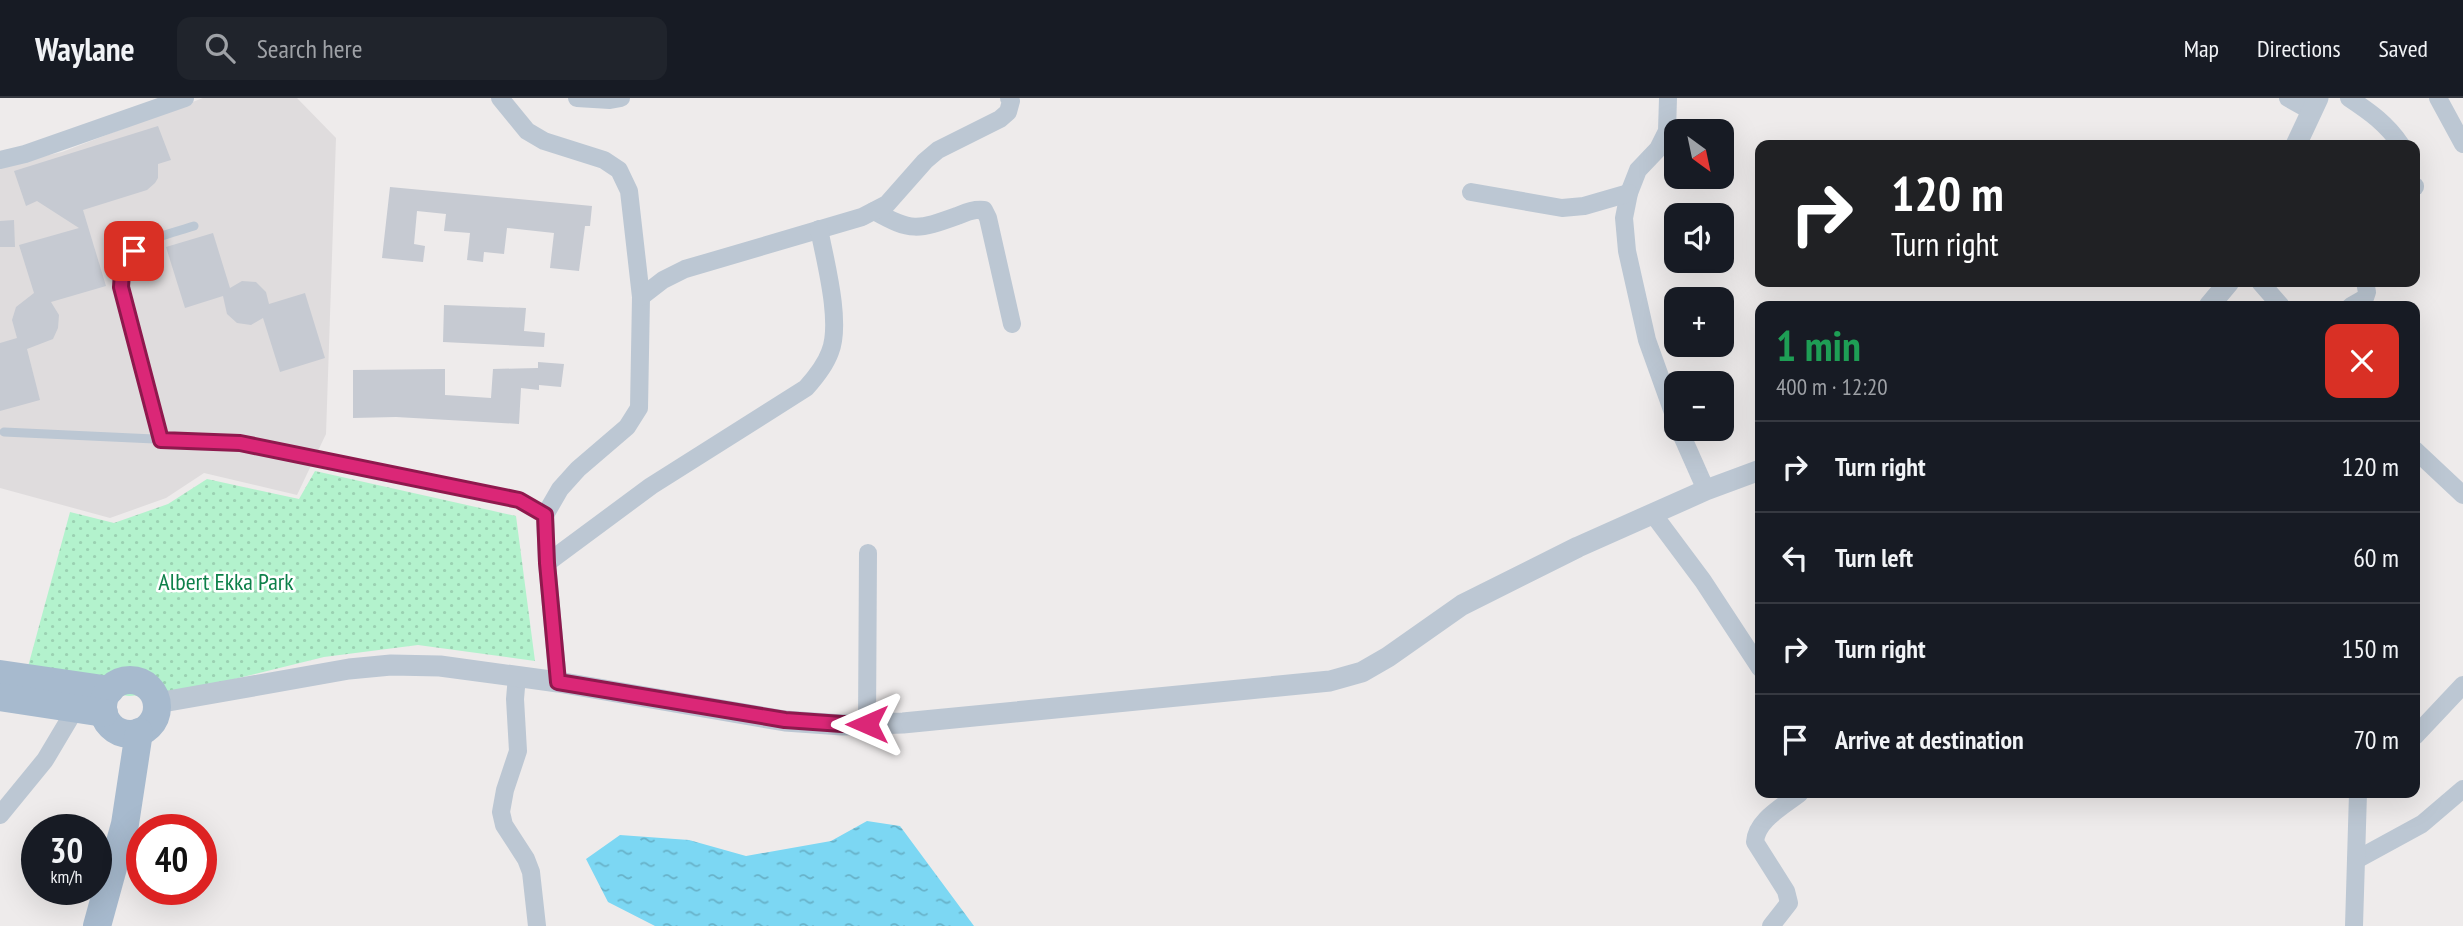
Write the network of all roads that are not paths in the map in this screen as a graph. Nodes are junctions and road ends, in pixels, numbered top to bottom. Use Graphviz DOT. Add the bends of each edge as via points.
graph roads {
  1 [pos="185,98"];
  2 [pos="500,98"];
  3 [pos="506,98"];
  4 [pos="577,98"];
  5 [pos="587,98"];
  6 [pos="621,98"];
  7 [pos="1009,98"];
  8 [pos="1668,98"];
  9 [pos="2288,98"];
  10 [pos="2349,98"];
  11 [pos="2438,98"];
  12 [pos="2315,105"];
  13 [pos="2298,140"];
  14 [pos="2397,140"];
  15 [pos="2463,144"];
  16 [pos="0,160"];
  17 [pos="1471,192"];
  18 [pos="1629,193"];
  19 [pos="874,211"];
  20 [pos="194,226"];
  21 [pos="819,229"];
  22 [pos="2225,287"];
  23 [pos="2264,287"];
  24 [pos="641,297"];
  25 [pos="2213,301"];
  26 [pos="2277,301"];
  27 [pos="1012,324"];
  28 [pos="1664,387"];
  29 [pos="4,432"];
  30 [pos="161,440"];
  31 [pos="1684,441"];
  32 [pos="2420,455"];
  33 [pos="1755,472"];
  34 [pos="1706,491"];
  35 [pos="2463,495"];
  36 [pos="1653,514"];
  37 [pos="545,515"];
  38 [pos="868,553"];
  39 [pos="547,563"];
  40 [pos="1755,660"];
  41 [pos="0,674"];
  42 [pos="517,676"];
  43 [pos="558,682"];
  44 [pos="2463,685"];
  45 [pos="0,697"];
  46 [pos="107,702"];
  47 [pos="157,703"];
  48 [pos="76,708"];
  49 [pos="867,724"];
  50 [pos="2420,731"];
  51 [pos="139,732"];
  52 [pos="2463,789"];
  53 [pos="1794,798"];
  54 [pos="2358,798"];
  55 [pos="0,815"];
  56 [pos="2356,860"];
  57 [pos="97,926"];
  58 [pos="537,926"];
  59 [pos="1771,926"];
  60 [pos="2354,926"];
  1 -- 16 [label="street"];
  2 -- 3 [label="street"];
  2 -- 24 [label="street" via="527,131 619,170 629,191"];
  4 -- 5 [label="street"];
  5 -- 6 [label="street"];
  7 -- 19 [label="street" via="1008,112 1000,119 938,150 887,204"];
  8 -- 18 [label="street" via="1667,131 1658,149 1638,170"];
  9 -- 12 [label="street"];
  10 -- 14 [label="street" via="2375,115"];
  11 -- 15 [label="street"];
  12 -- 13 [label="street"];
  17 -- 18 [label="street" via="1562,208"];
  18 -- 28 [label="street" via="1624,218 1627,251 1647,340"];
  19 -- 21 [label="street"];
  19 -- 27 [label="street" via="900,226 916,228 984,210"];
  20 -- 30 [label="lane" via="146,242 134,251 122,272 121,287"];
  21 -- 24 [label="street" via="685,269"];
  21 -- 39 [label="street" via="833,335 831,351 812,381 651,486"];
  22 -- 25 [label="street"];
  23 -- 26 [label="street"];
  24 -- 37 [label="street" via="639,408 627,427 569,479"];
  29 -- 30 [label="lane"];
  30 -- 37 [label="lane" via="240,443 519,500"];
  31 -- 34 [label="street"];
  32 -- 35 [label="street"];
  33 -- 34 [label="street"];
  34 -- 36 [label="street"];
  36 -- 40 [label="street"];
  36 -- 49 [label="street" via="1462,604 1388,657 1362,672 1330,681"];
  37 -- 39 [label="street"];
  38 -- 49 [label="street"];
  39 -- 43 [label="street"];
  41 -- 46 [label="main road"];
  42 -- 43 [label="street"];
  42 -- 47 [label="street" via="391,665"];
  42 -- 58 [label="street" via="518,751 501,812 531,872"];
  43 -- 49 [label="street" via="785,720"];
  44 -- 50 [label="street"];
  45 -- 48 [label="main road"];
  46 -- 47 [label="main road" via="125,681 142,683"];
  46 -- 48 [label="main road"];
  46 -- 51 [label="main road" via="113,728"];
  47 -- 51 [label="main road" via="155,718"];
  48 -- 55 [label="street" via="45,760"];
  51 -- 57 [label="main road" via="125,824"];
  52 -- 56 [label="street" via="2422,824"];
  53 -- 59 [label="street" via="1755,832 1755,842 1789,903"];
  54 -- 56 [label="street"];
  56 -- 60 [label="street"];
}
